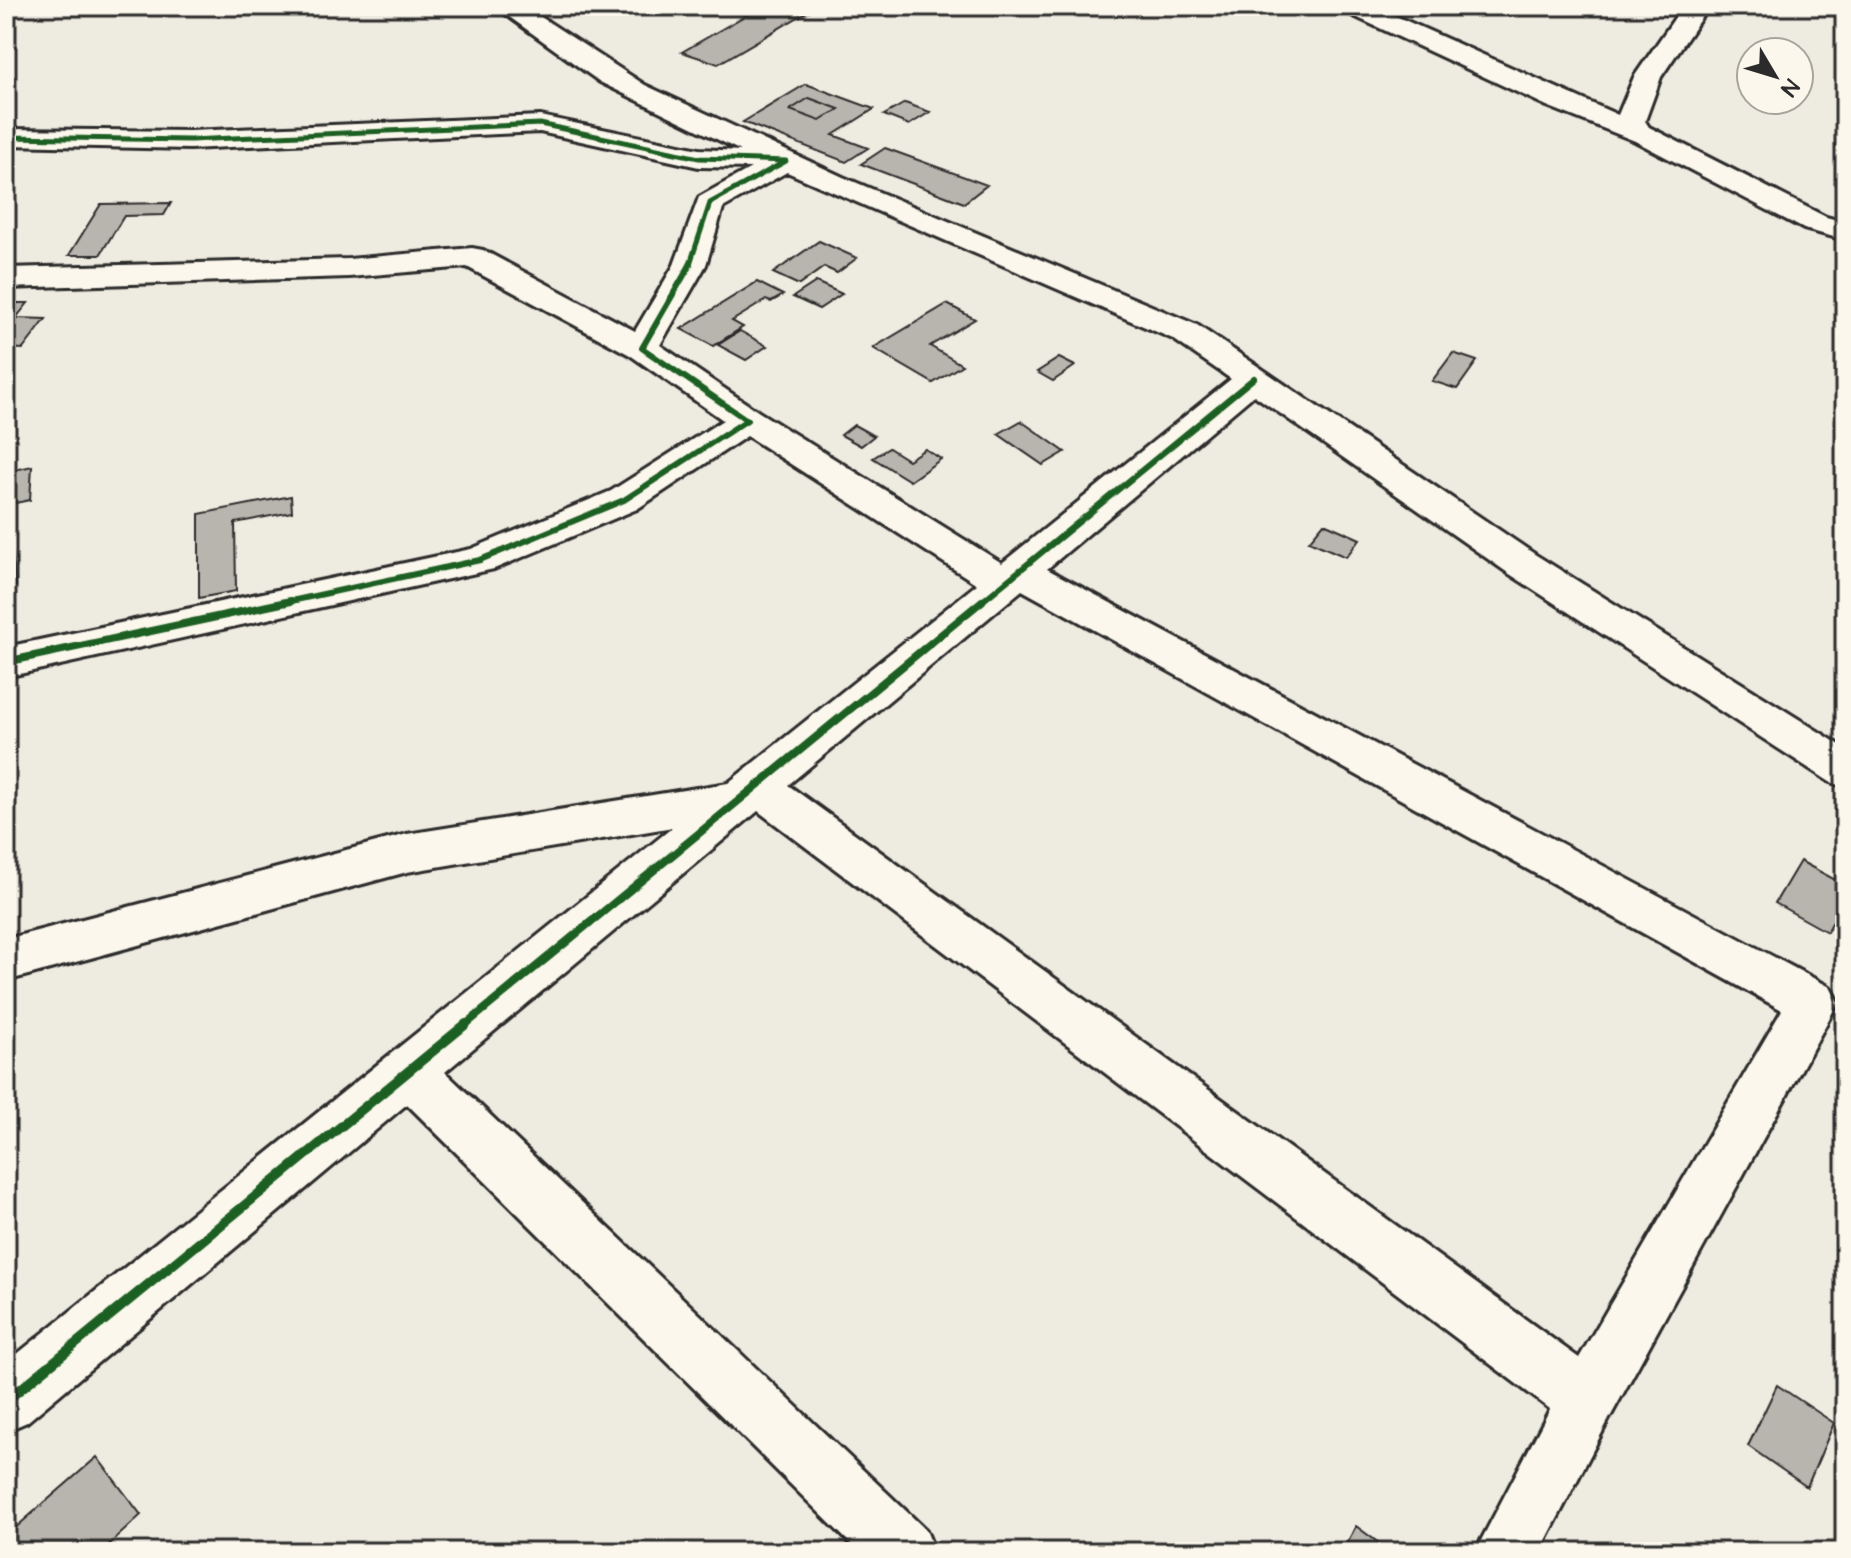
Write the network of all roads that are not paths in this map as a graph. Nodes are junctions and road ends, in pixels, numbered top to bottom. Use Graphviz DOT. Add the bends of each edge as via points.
graph roads {
  1 [pos="507,6"];
  2 [pos="1352,6"];
  3 [pos="1696,6"];
  4 [pos="1639,133"];
  5 [pos="6,137"];
  6 [pos="786,161"];
  7 [pos="1845,231"];
  8 [pos="6,278"];
  9 [pos="642,348"];
  10 [pos="1254,378"];
  11 [pos="747,420"];
  12 [pos="1011,577"];
  13 [pos="6,662"];
  14 [pos="1845,770"];
  15 [pos="750,792"];
  16 [pos="6,960"];
  17 [pos="409,1071"];
  18 [pos="1587,1400"];
  19 [pos="6,1401"];
  20 [pos="904,1552"];
  21 [pos="1506,1552"];
  1 -- 6 [label="street" via="609,76"];
  2 -- 4 [label="street"];
  3 -- 4 [label="street" via="1667,43 1636,103 1631,121"];
  4 -- 7 [label="street" via="1815,223"];
  5 -- 6 [label="street" via="190,140 540,124 699,158"];
  6 -- 9 [label="street" via="710,203 690,265"];
  6 -- 10 [label="street" via="1185,332"];
  8 -- 9 [label="street" via="349,268 472,257"];
  9 -- 11 [label="street"];
  10 -- 12 [label="street"];
  10 -- 14 [label="street" via="1522,564"];
  11 -- 12 [label="street"];
  11 -- 13 [label="street" via="624,500 480,560"];
  12 -- 15 [label="street"];
  12 -- 18 [label="street" via="1813,1002"];
  15 -- 16 [label="street" via="407,853"];
  15 -- 17 [label="street"];
  15 -- 18 [label="street"];
  17 -- 19 [label="street"];
  17 -- 20 [label="street"];
  18 -- 21 [label="street"];
}
